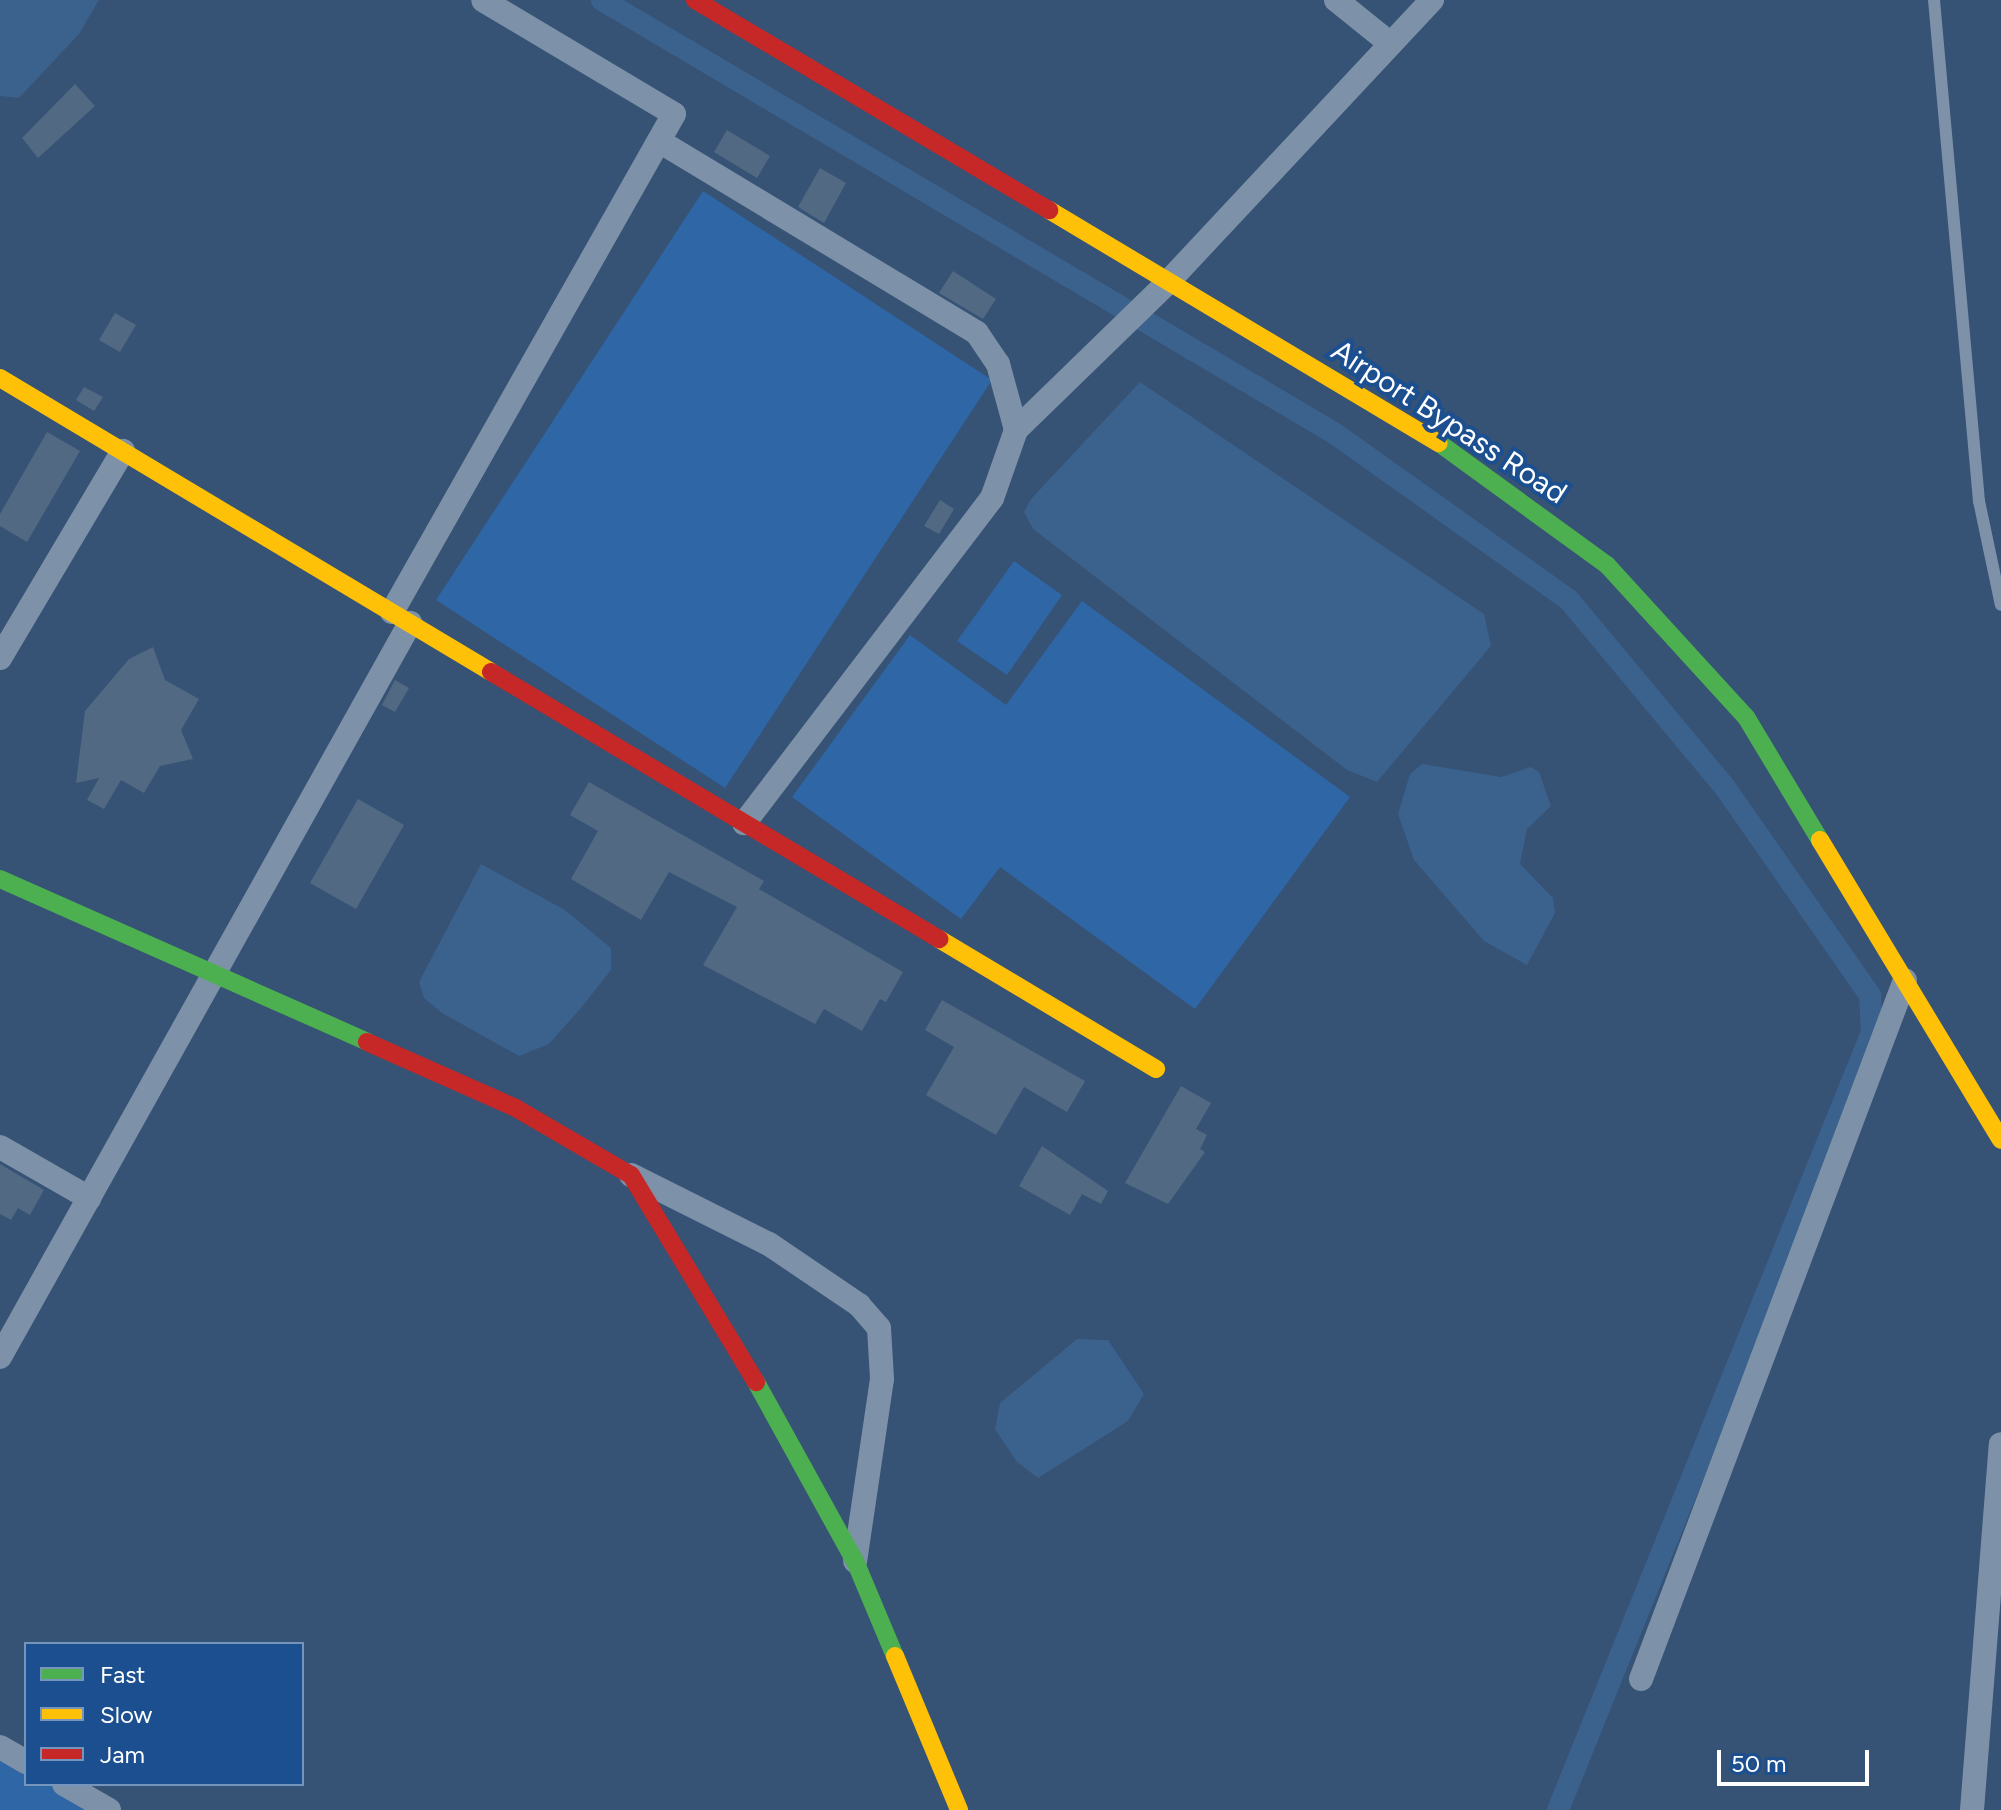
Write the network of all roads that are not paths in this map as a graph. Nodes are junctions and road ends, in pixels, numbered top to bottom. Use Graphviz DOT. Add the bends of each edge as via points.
graph roads {
  1 [pos="483,0"];
  2 [pos="695,0"];
  3 [pos="1336,0"];
  4 [pos="1432,0"];
  5 [pos="1934,0"];
  6 [pos="1391,44"];
  7 [pos="659,141"];
  8 [pos="1169,281"];
  9 [pos="0,378"];
  10 [pos="1016,430"];
  11 [pos="123,451"];
  12 [pos="2001,605"];
  13 [pos="401,618"];
  14 [pos="0,658"];
  15 [pos="744,823"];
  16 [pos="0,879"];
  17 [pos="214,976"];
  18 [pos="1905,980"];
  19 [pos="1156,1069"];
  20 [pos="2001,1140"];
  21 [pos="0,1147"];
  22 [pos="631,1175"];
  23 [pos="89,1198"];
  24 [pos="2,1347"];
  25 [pos="2001,1444"];
  26 [pos="855,1561"];
  27 [pos="1641,1679"];
  28 [pos="0,1747"];
  29 [pos="24,1761"];
  30 [pos="67,1786"];
  31 [pos="109,1810"];
  32 [pos="959,1810"];
  33 [pos="1972,1810"];
  1 -- 7 [label="street" via="674,114"];
  2 -- 8 [label="street, Airport Bypass Road"];
  3 -- 6 [label="street"];
  4 -- 6 [label="street"];
  5 -- 12 [label="lane" via="1979,501"];
  6 -- 8 [label="street"];
  7 -- 10 [label="street" via="977,333 998,364"];
  7 -- 13 [label="street"];
  8 -- 10 [label="street"];
  8 -- 18 [label="street, Airport Bypass Road" via="1506,485 1607,565 1746,717"];
  9 -- 11 [label="street"];
  10 -- 15 [label="street" via="992,498"];
  11 -- 13 [label="street"];
  11 -- 14 [label="street"];
  13 -- 15 [label="street"];
  13 -- 17 [label="street"];
  15 -- 19 [label="street"];
  16 -- 17 [label="street"];
  17 -- 22 [label="street" via="514,1107"];
  17 -- 23 [label="street"];
  18 -- 20 [label="street, Airport Bypass Road"];
  18 -- 27 [label="street"];
  21 -- 23 [label="street"];
  22 -- 26 [label="street" via="702,1285"];
  22 -- 26 [label="street" via="769,1244 859,1305 879,1328 882,1379"];
  23 -- 24 [label="street"];
  25 -- 33 [label="street"];
  26 -- 32 [label="street"];
  28 -- 29 [label="street"];
  30 -- 31 [label="street"];
}
